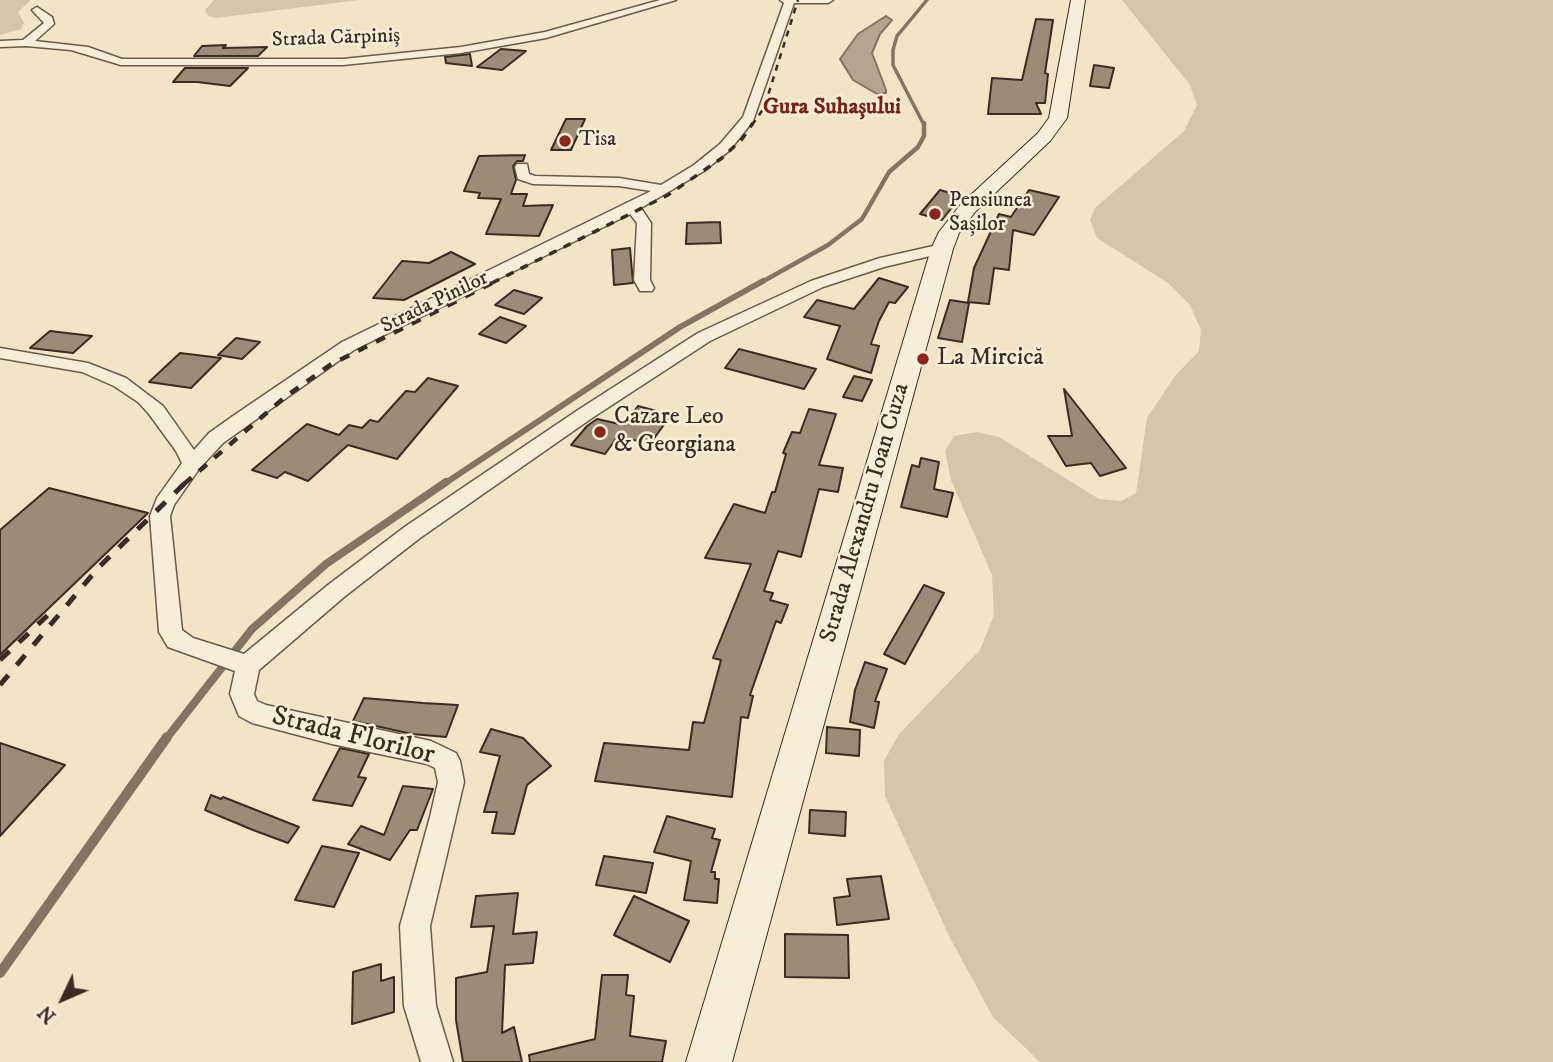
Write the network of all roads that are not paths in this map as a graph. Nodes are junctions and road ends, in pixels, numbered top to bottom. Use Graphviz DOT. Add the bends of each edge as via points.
graph roads {
  1 [pos="671,0"];
  2 [pos="785,0"];
  3 [pos="790,0"];
  4 [pos="828,0"];
  5 [pos="1078,0"];
  6 [pos="37,10"];
  7 [pos="26,43"];
  8 [pos="0,44"];
  9 [pos="523,167"];
  10 [pos="664,190"];
  11 [pos="632,207"];
  12 [pos="942,249"];
  13 [pos="646,288"];
  14 [pos="0,354"];
  15 [pos="192,464"];
  16 [pos="248,665"];
  17 [pos="437,1062"];
  18 [pos="709,1062"];
  1 -- 7 [label="street, Strada Cărpiniș" via="547,34 461,50 343,62 121,62 88,50"];
  2 -- 3 [label="street"];
  3 -- 4 [label="street"];
  3 -- 10 [label="street, Strada Pinilor" via="750,118 725,147"];
  5 -- 12 [label="main road, Strada Alexandru Ioan Cuza" via="1058,118 1044,137 968,208"];
  6 -- 7 [label="street" via="48,24"];
  7 -- 8 [label="street, Strada Cărpiniș"];
  9 -- 10 [label="street" via="523,176 533,180 619,182"];
  10 -- 11 [label="street, Strada Pinilor"];
  11 -- 13 [label="street" via="644,223 642,281"];
  11 -- 15 [label="street, Strada Pinilor" via="348,346 240,419"];
  12 -- 16 [label="street" via="817,284 684,349 414,532"];
  12 -- 18 [label="main road, Strada Alexandru Ioan Cuza"];
  14 -- 15 [label="street" via="62,362 120,382 145,398"];
  15 -- 16 [label="street, Strada Pinilor" via="160,516 171,632 187,645"];
  16 -- 17 [label="street, Strada Florilor" via="242,694 248,708 261,715 431,753 447,761 451,782 415,926 420,1006"];
}
